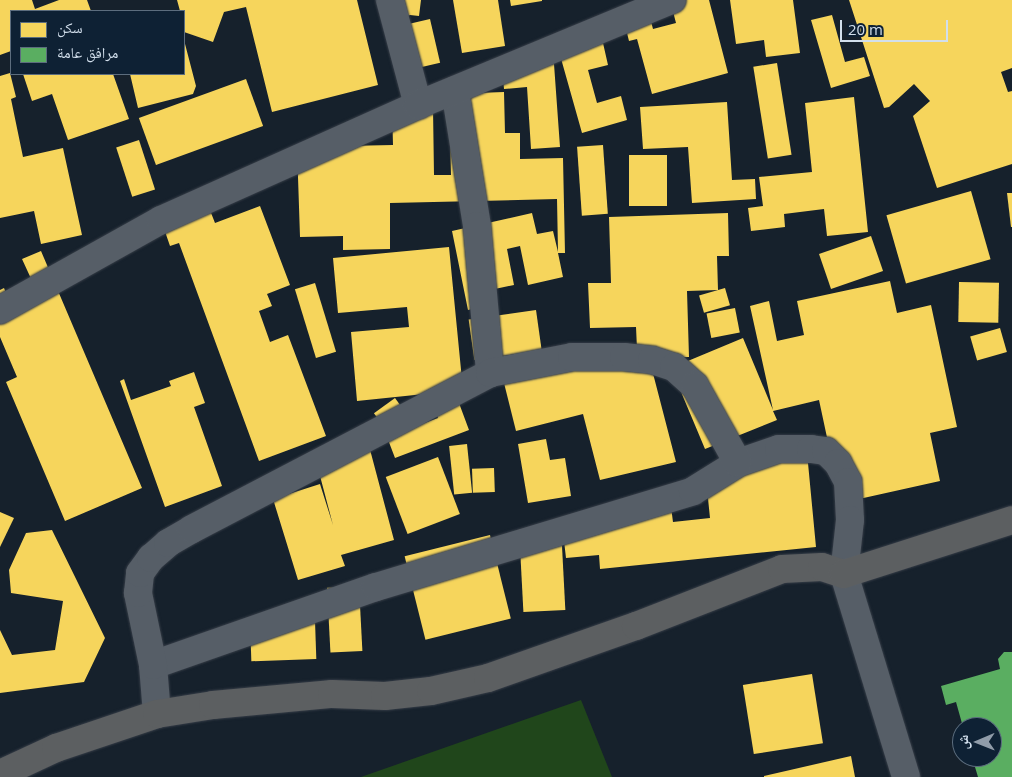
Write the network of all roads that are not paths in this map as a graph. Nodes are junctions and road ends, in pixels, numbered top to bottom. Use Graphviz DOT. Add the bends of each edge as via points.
graph roads {
  1 [pos="390,0"];
  2 [pos="672,0"];
  3 [pos="455,90"];
  4 [pos="418,105"];
  5 [pos="0,310"];
  6 [pos="490,373"];
  7 [pos="738,463"];
  8 [pos="1012,520"];
  9 [pos="844,574"];
  10 [pos="153,665"];
  11 [pos="157,714"];
  12 [pos="0,774"];
  13 [pos="906,777"];
  1 -- 4 [label="street"];
  2 -- 3 [label="street"];
  3 -- 4 [label="street"];
  3 -- 6 [label="street" via="477,226"];
  4 -- 5 [label="street" via="161,220"];
  6 -- 7 [label="street" via="572,357 624,357 652,360 674,367 695,386"];
  6 -- 10 [label="street" via="192,530 156,553 140,573 138,593"];
  7 -- 9 [label="street" via="779,449 811,449 826,451 838,463 848,482 849,497"];
  7 -- 10 [label="street" via="693,491 376,587"];
  8 -- 9 [label="main road"];
  9 -- 11 [label="main road" via="822,568 782,569 636,626 488,678 431,691 385,696 332,694 213,705"];
  9 -- 13 [label="street"];
  10 -- 11 [label="street"];
  11 -- 12 [label="main road" via="56,748"];
}
